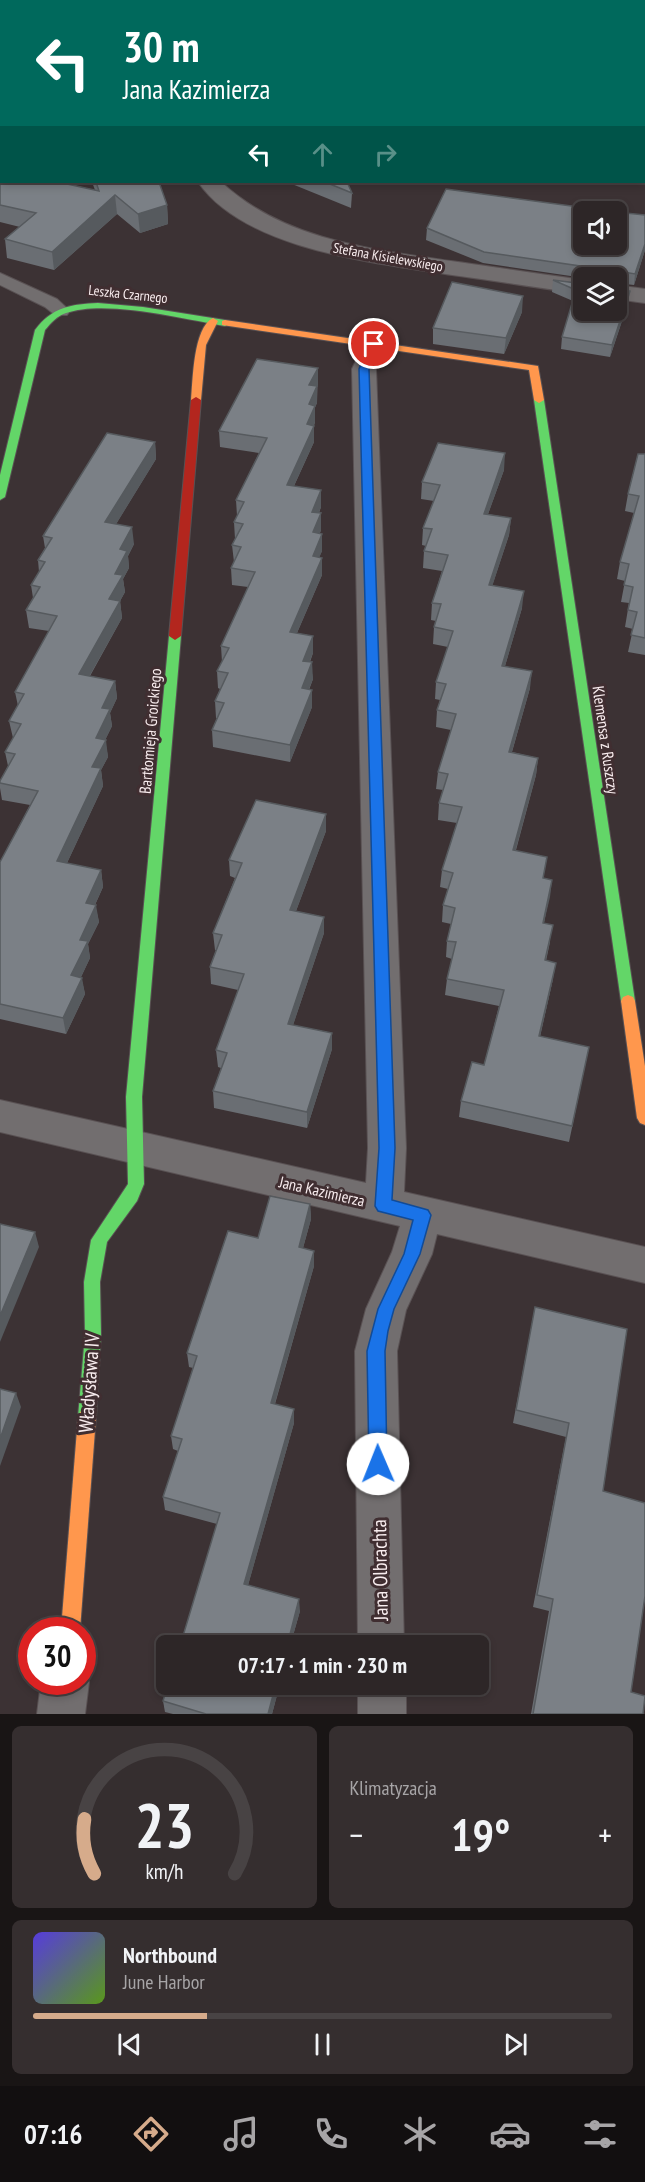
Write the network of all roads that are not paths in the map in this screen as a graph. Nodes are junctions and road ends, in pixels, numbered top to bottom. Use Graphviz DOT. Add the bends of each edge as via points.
graph roads {
  1 [pos="210,183"];
  2 [pos="0,278"];
  3 [pos="573,285"];
  4 [pos="627,294"];
  5 [pos="645,296"];
  6 [pos="61,311"];
  7 [pos="213,321"];
  8 [pos="374,344"];
  9 [pos="534,368"];
  10 [pos="3,469"];
  11 [pos="0,497"];
  12 [pos="0,1116"];
  13 [pos="645,1118"];
  14 [pos="135,1148"];
  15 [pos="403,1210"];
  16 [pos="645,1265"];
  17 [pos="71,1617"];
  18 [pos="381,1635"];
  19 [pos="63,1695"];
  20 [pos="382,1695"];
  21 [pos="61,1714"];
  22 [pos="382,1714"];
  1 -- 3 [label="street, Stefana Kisielewskiego" via="251,216 338,249"];
  2 -- 6 [label="lane"];
  4 -- 5 [label="street"];
  6 -- 7 [label="street, Leszka Czarnego" via="100,305"];
  6 -- 10 [label="street" via="47,319 40,330"];
  7 -- 8 [label="street, Leszka Czarnego"];
  7 -- 14 [label="street, Bartłomieja Groickiego" via="201,345 134,1097"];
  8 -- 9 [label="street, Leszka Czarnego"];
  8 -- 15 [label="street, Jana Olbrachta" via="364,369 387,1148"];
  9 -- 13 [label="street, Klemensa z Ruszczy"];
  10 -- 11 [label="street"];
  12 -- 14 [label="street, Jana Kazimierza"];
  14 -- 15 [label="street, Jana Kazimierza"];
  14 -- 17 [label="street, Władysława IV" via="136,1184 99,1240 92,1282 93,1335"];
  15 -- 16 [label="street, Jana Kazimierza"];
  15 -- 18 [label="street, Jana Olbrachta" via="412,1254 386,1309 376,1351"];
  19 -- 21 [label="street"];
  20 -- 22 [label="street"];
}
